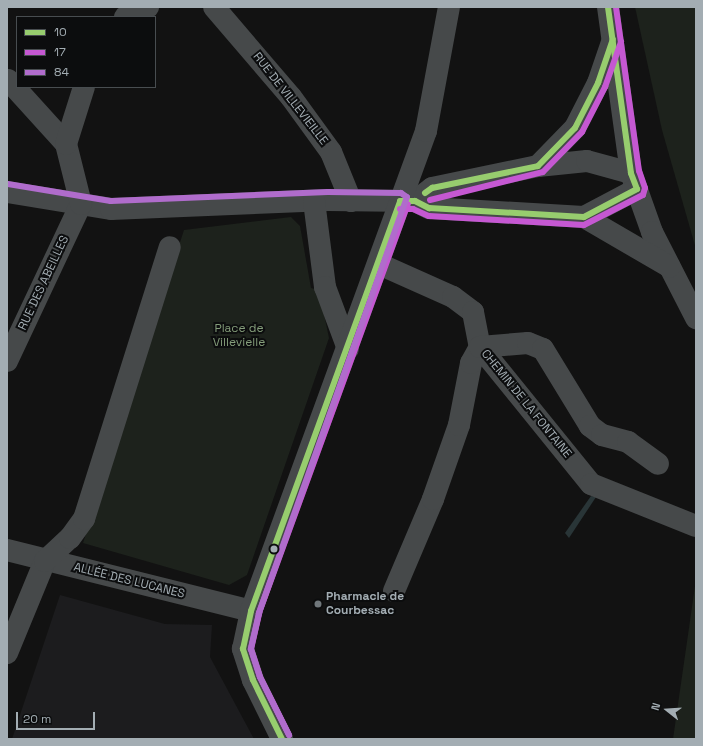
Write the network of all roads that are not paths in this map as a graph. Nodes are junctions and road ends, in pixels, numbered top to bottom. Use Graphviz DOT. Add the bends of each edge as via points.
graph roads {
  1 [pos="148,7"];
  2 [pos="214,7"];
  3 [pos="449,7"];
  4 [pos="608,7"];
  5 [pos="128,16"];
  6 [pos="613,38"];
  7 [pos="8,80"];
  8 [pos="84,88"];
  9 [pos="66,144"];
  10 [pos="538,166"];
  11 [pos="634,181"];
  12 [pos="7,192"];
  13 [pos="314,201"];
  14 [pos="351,201"];
  15 [pos="407,201"];
  16 [pos="81,204"];
  17 [pos="584,216"];
  18 [pos="170,247"];
  19 [pos="379,264"];
  20 [pos="670,267"];
  21 [pos="696,318"];
  22 [pos="480,347"];
  23 [pos="348,349"];
  24 [pos="7,361"];
  25 [pos="658,464"];
  26 [pos="696,526"];
  27 [pos="7,550"];
  28 [pos="45,560"];
  29 [pos="394,591"];
  30 [pos="251,611"];
  31 [pos="7,653"];
  32 [pos="282,739"];
  1 -- 5 [label="street"];
  2 -- 14 [label="street, RUE DE VILLEVIEILLE" via="291,97 331,152"];
  3 -- 15 [label="street" via="426,131"];
  4 -- 6 [label="street"];
  6 -- 10 [label="street" via="598,83 575,128"];
  6 -- 11 [label="street"];
  7 -- 9 [label="street"];
  8 -- 9 [label="street"];
  9 -- 16 [label="street"];
  10 -- 11 [label="street" via="587,161"];
  10 -- 15 [label="street" via="432,188"];
  11 -- 17 [label="street"];
  11 -- 20 [label="street"];
  12 -- 16 [label="street"];
  13 -- 14 [label="street"];
  13 -- 16 [label="street" via="111,209"];
  13 -- 23 [label="street" via="325,287"];
  14 -- 15 [label="street"];
  15 -- 17 [label="street" via="429,208"];
  15 -- 19 [label="street"];
  16 -- 24 [label="street, RUE DES ABEILLES"];
  17 -- 20 [label="street"];
  18 -- 28 [label="street" via="84,518 70,538"];
  19 -- 22 [label="street, CHEMIN DE LA FONTAINE" via="453,297 473,312"];
  19 -- 23 [label="street"];
  20 -- 21 [label="street"];
  22 -- 25 [label="street" via="528,343 543,349 590,426 602,435 628,442"];
  22 -- 26 [label="street, CHEMIN DE LA FONTAINE" via="591,484"];
  22 -- 29 [label="street" via="471,363 459,425 433,499"];
  23 -- 30 [label="street"];
  27 -- 28 [label="street, ALLÉE DES LUCANES"];
  28 -- 30 [label="street, ALLÉE DES LUCANES"];
  28 -- 31 [label="street"];
  30 -- 32 [label="street" via="243,649 253,680"];
}
